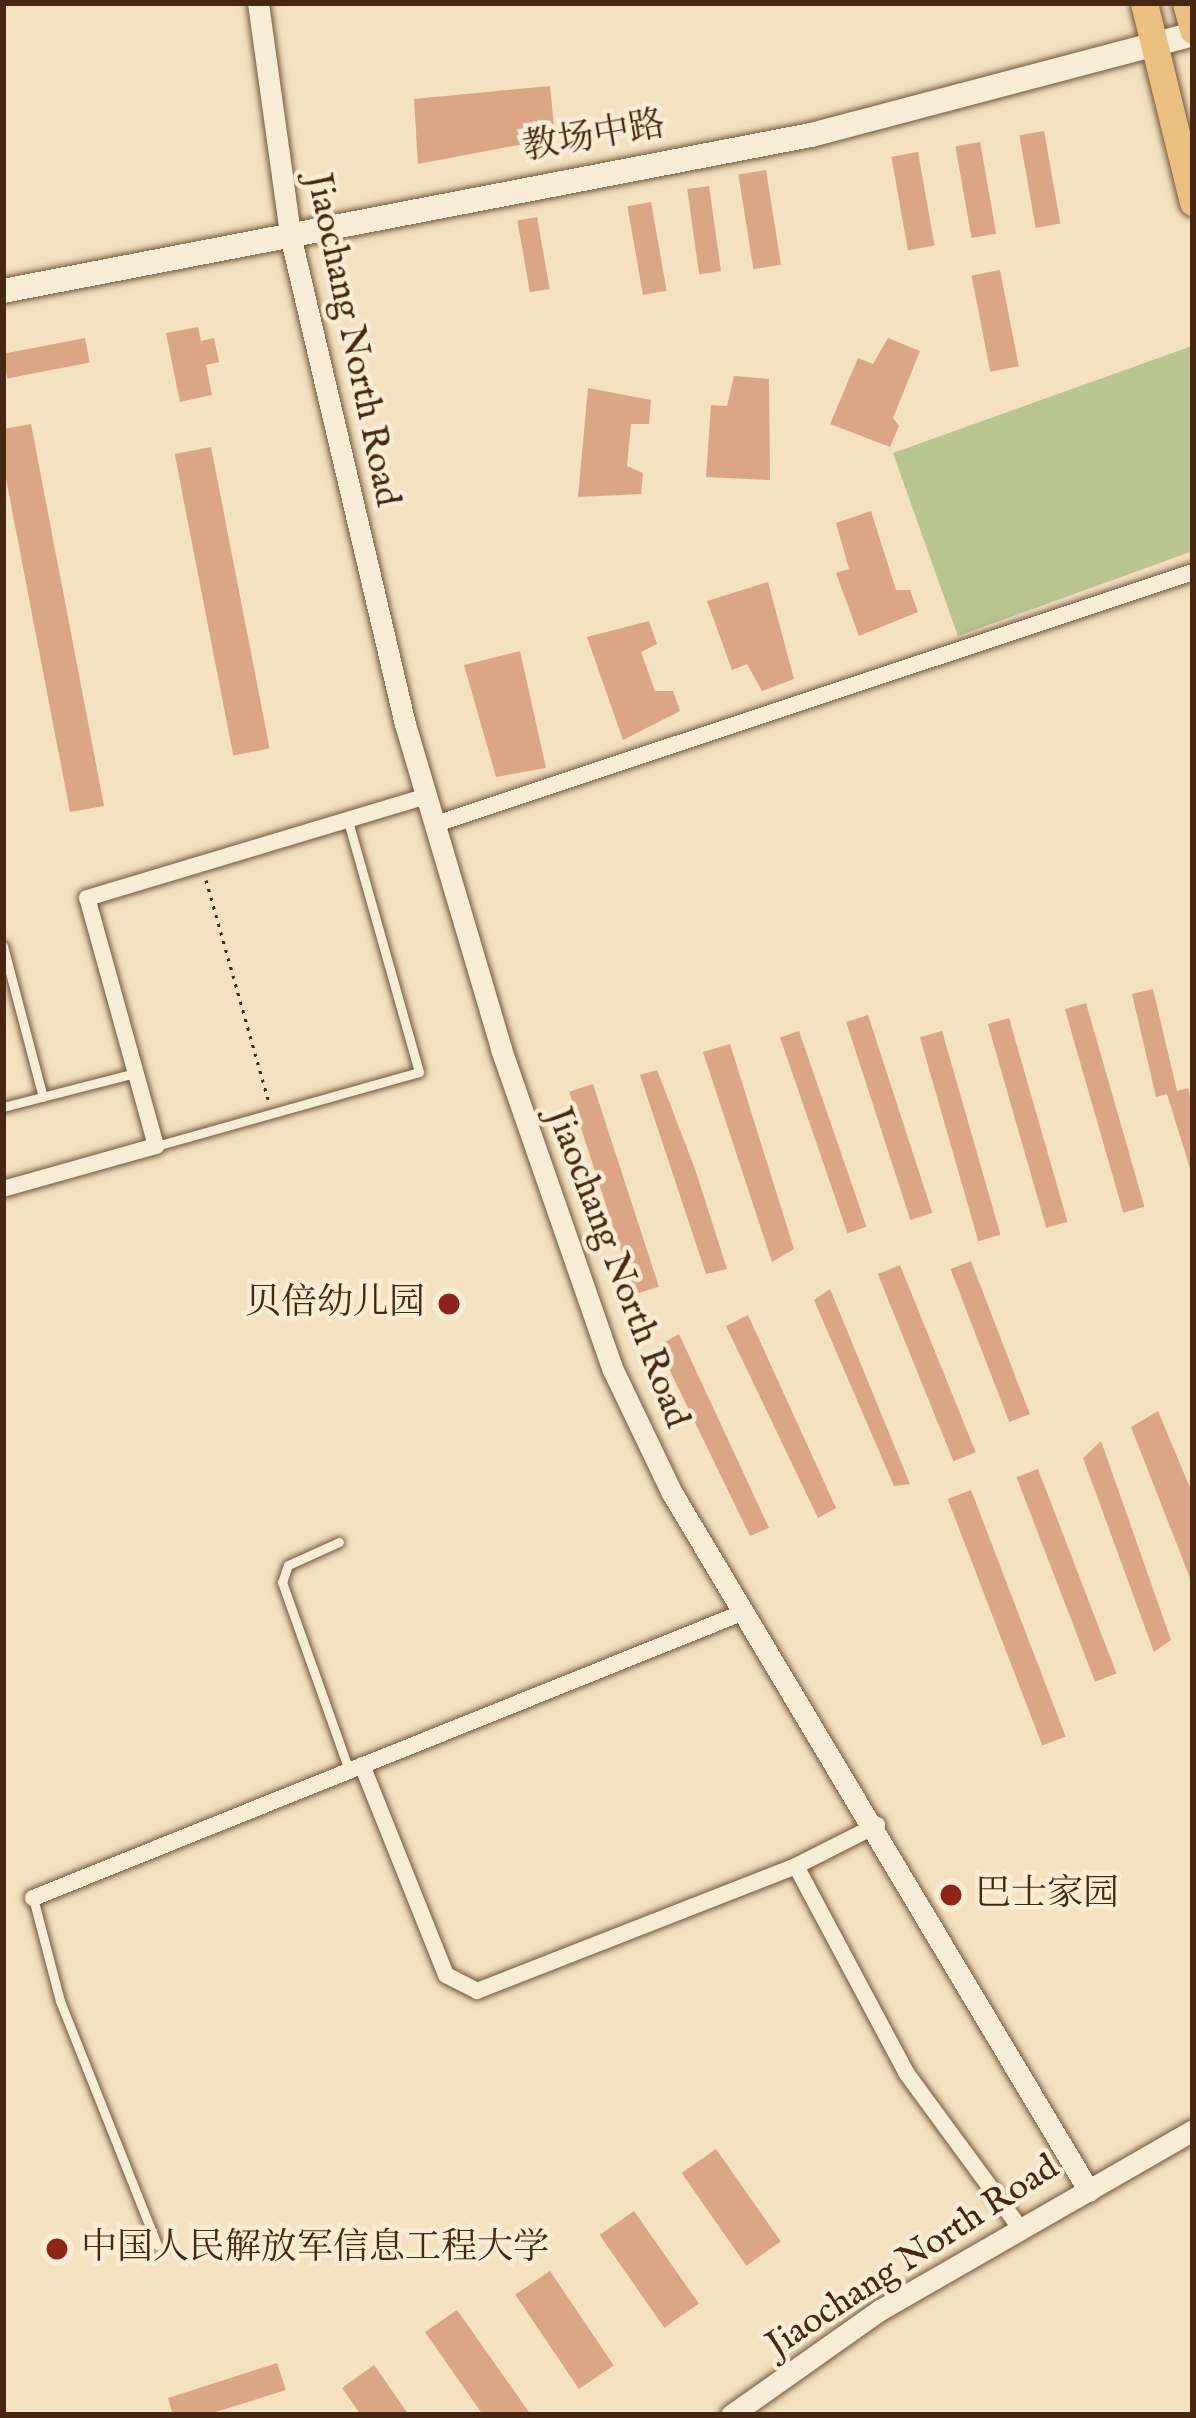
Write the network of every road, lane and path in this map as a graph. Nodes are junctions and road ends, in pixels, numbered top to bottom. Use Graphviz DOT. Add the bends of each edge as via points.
graph roads {
  1 [pos="258,3"];
  2 [pos="1144,3"];
  3 [pos="1186,3"];
  4 [pos="1179,38"];
  5 [pos="1193,202"];
  6 [pos="290,235"];
  7 [pos="3,291"];
  8 [pos="1193,572"];
  9 [pos="428,796"];
  10 [pos="347,821"];
  11 [pos="436,824"];
  12 [pos="202,864"];
  13 [pos="3,946"];
  14 [pos="136,1073"];
  15 [pos="43,1097"];
  16 [pos="3,1107"];
  17 [pos="271,1109"];
  18 [pos="156,1146"];
  19 [pos="3,1189"];
  20 [pos="339,1542"];
  21 [pos="744,1612"];
  22 [pos="356,1767"];
  23 [pos="877,1825"];
  24 [pos="796,1866"];
  25 [pos="33,1898"];
  26 [pos="1193,2130"];
  27 [pos="1089,2191"];
  28 [pos="1021,2229"];
  29 [pos="157,2245"];
  30 [pos="731,2415"];
  1 -- 6 [label="street, Jiaochang North Road"];
  2 -- 4 [label="highway"];
  3 -- 4 [label="highway"];
  4 -- 5 [label="highway"];
  4 -- 6 [label="main road, 教场中路" via="811,135"];
  6 -- 7 [label="main road, 教场中路"];
  6 -- 9 [label="street, Jiaochang North Road"];
  8 -- 11 [label="street"];
  9 -- 10 [label="street"];
  9 -- 11 [label="street, Jiaochang North Road"];
  10 -- 12 [label="street"];
  10 -- 17 [label="lane" via="418,1072"];
  11 -- 21 [label="street, Jiaochang North Road" via="501,1049 613,1370"];
  12 -- 14 [label="street" via="87,898"];
  12 -- 17 [label="path"];
  13 -- 15 [label="lane"];
  14 -- 15 [label="lane"];
  14 -- 18 [label="street"];
  15 -- 16 [label="lane"];
  17 -- 18 [label="lane"];
  18 -- 19 [label="street"];
  20 -- 22 [label="lane" via="288,1565 282,1582"];
  21 -- 22 [label="street"];
  21 -- 23 [label="street, Jiaochang North Road"];
  22 -- 24 [label="street" via="438,1958 459,1988 495,1989"];
  22 -- 25 [label="street"];
  23 -- 24 [label="street"];
  23 -- 27 [label="street, Jiaochang North Road"];
  24 -- 28 [label="street" via="907,2074"];
  25 -- 29 [label="lane" via="59,2000"];
  26 -- 27 [label="street"];
  27 -- 28 [label="street, Jiaochang North Road"];
  28 -- 30 [label="street, Jiaochang North Road" via="880,2310"];
}
